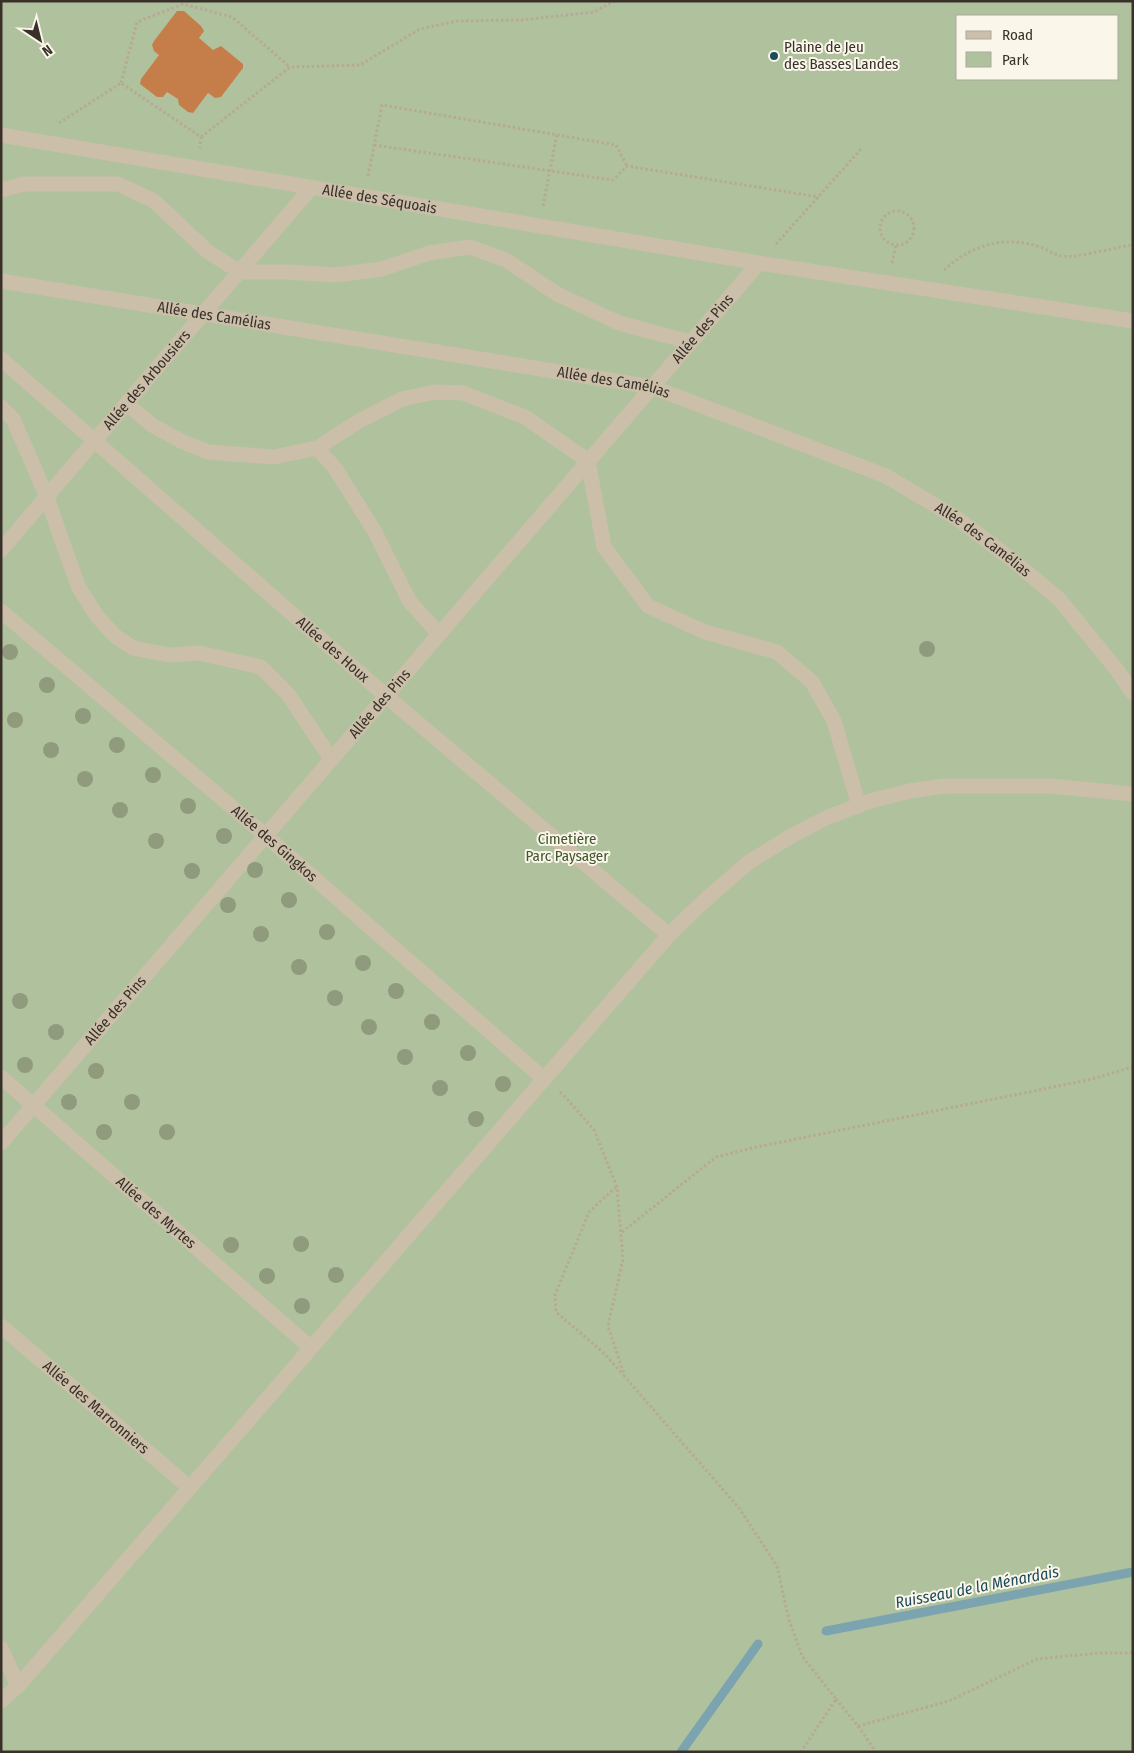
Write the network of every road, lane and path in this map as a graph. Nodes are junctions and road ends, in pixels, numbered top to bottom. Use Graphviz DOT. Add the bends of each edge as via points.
graph roads {
  1 [pos="614,1"];
  2 [pos="290,68"];
  3 [pos="122,83"];
  4 [pos="557,134"];
  5 [pos="1,135"];
  6 [pos="201,137"];
  7 [pos="31,141"];
  8 [pos="374,145"];
  9 [pos="862,148"];
  10 [pos="627,166"];
  11 [pos="198,169"];
  12 [pos="550,170"];
  13 [pos="311,188"];
  14 [pos="1,190"];
  15 [pos="819,196"];
  16 [pos="364,197"];
  17 [pos="896,211"];
  18 [pos="539,226"];
  19 [pos="1133,245"];
  20 [pos="758,263"];
  21 [pos="240,272"];
  22 [pos="1,281"];
  23 [pos="923,289"];
  24 [pos="204,313"];
  25 [pos="1133,322"];
  26 [pos="690,342"];
  27 [pos="1,359"];
  28 [pos="652,387"];
  29 [pos="126,404"];
  30 [pos="1,407"];
  31 [pos="94,441"];
  32 [pos="317,448"];
  33 [pos="588,461"];
  34 [pos="48,497"];
  35 [pos="1,550"];
  36 [pos="1,611"];
  37 [pos="439,634"];
  38 [pos="1133,693"];
  39 [pos="386,696"];
  40 [pos="331,759"];
  41 [pos="1133,794"];
  42 [pos="859,806"];
  43 [pos="266,836"];
  44 [pos="669,935"];
  45 [pos="1133,1067"];
  46 [pos="1,1077"];
  47 [pos="544,1079"];
  48 [pos="34,1105"];
  49 [pos="1,1143"];
  50 [pos="617,1187"];
  51 [pos="621,1232"];
  52 [pos="1,1326"];
  53 [pos="311,1348"];
  54 [pos="625,1377"];
  55 [pos="190,1488"];
  56 [pos="1,1648"];
  57 [pos="1133,1653"];
  58 [pos="18,1686"];
  59 [pos="836,1699"];
  60 [pos="1,1701"];
  61 [pos="858,1726"];
  62 [pos="801,1752"];
  63 [pos="876,1752"];
  1 -- 2 [label="path" via="594,12 522,20 457,21 420,29 360,65"];
  2 -- 3 [label="path" via="232,17 183,4 137,22"];
  2 -- 6 [label="path"];
  3 -- 6 [label="path"];
  3 -- 7 [label="path"];
  4 -- 8 [label="path" via="382,105"];
  4 -- 10 [label="path" via="616,145"];
  4 -- 12 [label="path"];
  5 -- 7 [label="lane, Allée des Séquoais"];
  6 -- 11 [label="path"];
  7 -- 11 [label="lane, Allée des Séquoais"];
  8 -- 12 [label="path"];
  8 -- 16 [label="path"];
  9 -- 15 [label="path"];
  10 -- 12 [label="path" via="613,180"];
  10 -- 15 [label="path"];
  11 -- 13 [label="lane, Allée des Séquoais"];
  12 -- 18 [label="path"];
  13 -- 16 [label="lane, Allée des Séquoais"];
  13 -- 21 [label="lane, Allée des Arbousiers"];
  14 -- 21 [label="lane" via="24,184 118,184 154,200 207,251"];
  15 -- 20 [label="path"];
  16 -- 18 [label="lane, Allée des Séquoais"];
  17 -- 17 [label="path" via="885,216 880,228 885,239 902,244 914,231 913,225 907,214"];
  18 -- 20 [label="lane, Allée des Séquoais"];
  19 -- 23 [label="path" via="1079,256 1061,256 1020,242 995,243 975,248"];
  20 -- 23 [label="lane, Allée des Séquoais"];
  20 -- 26 [label="lane, Allée des Pins"];
  21 -- 24 [label="lane, Allée des Arbousiers"];
  21 -- 26 [label="lane" via="335,275 382,270 429,253 470,247 506,260 557,294 619,323"];
  22 -- 24 [label="lane, Allée des Camélias"];
  23 -- 25 [label="lane, Allée des Séquoais"];
  24 -- 28 [label="lane, Allée des Camélias"];
  24 -- 29 [label="lane, Allée des Arbousiers"];
  26 -- 28 [label="lane, Allée des Pins"];
  27 -- 31 [label="lane, Allée des Houx"];
  28 -- 33 [label="lane, Allée des Pins"];
  28 -- 38 [label="lane, Allée des Camélias" via="886,476 936,506 1059,599"];
  29 -- 31 [label="lane, Allée des Arbousiers"];
  29 -- 32 [label="lane" via="152,425 208,452 274,457"];
  30 -- 34 [label="lane" via="13,419"];
  31 -- 34 [label="lane, Allée des Arbousiers"];
  31 -- 39 [label="lane, Allée des Houx"];
  32 -- 33 [label="lane" via="402,399 435,392 463,393 525,417"];
  32 -- 37 [label="lane" via="335,468 375,532 410,602"];
  33 -- 37 [label="lane, Allée des Pins"];
  33 -- 42 [label="lane" via="604,547 648,606 705,632 777,652 812,682 834,721"];
  34 -- 35 [label="lane, Allée des Arbousiers"];
  34 -- 40 [label="lane" via="79,588 97,616 116,636 133,648 169,655 199,653 261,667 288,694"];
  36 -- 43 [label="lane, Allée des Gingkos"];
  37 -- 39 [label="lane, Allée des Pins"];
  39 -- 40 [label="lane, Allée des Pins"];
  39 -- 44 [label="lane, Allée des Houx"];
  40 -- 43 [label="lane, Allée des Pins"];
  41 -- 42 [label="lane" via="1050,786 945,786 910,791"];
  42 -- 44 [label="lane" via="826,818 749,862"];
  43 -- 47 [label="lane, Allée des Gingkos"];
  43 -- 48 [label="lane, Allée des Pins"];
  44 -- 47 [label="lane"];
  45 -- 51 [label="path" via="1088,1080 716,1157"];
  46 -- 48 [label="lane, Allée des Myrtes"];
  47 -- 50 [label="path" via="594,1130"];
  47 -- 53 [label="lane"];
  48 -- 49 [label="lane, Allée des Pins"];
  48 -- 53 [label="lane, Allée des Myrtes"];
  50 -- 51 [label="path"];
  50 -- 54 [label="path" via="589,1212 555,1295 556,1312"];
  51 -- 54 [label="path" via="623,1259 608,1326"];
  52 -- 55 [label="lane, Allée des Marronniers"];
  53 -- 55 [label="lane"];
  54 -- 59 [label="path" via="738,1508 777,1566 788,1620 802,1656"];
  55 -- 58 [label="lane"];
  56 -- 58 [label="lane"];
  57 -- 61 [label="path" via="1038,1659 949,1701"];
  58 -- 60 [label="lane"];
  59 -- 61 [label="path"];
  59 -- 62 [label="path"];
  61 -- 63 [label="path"];
}
